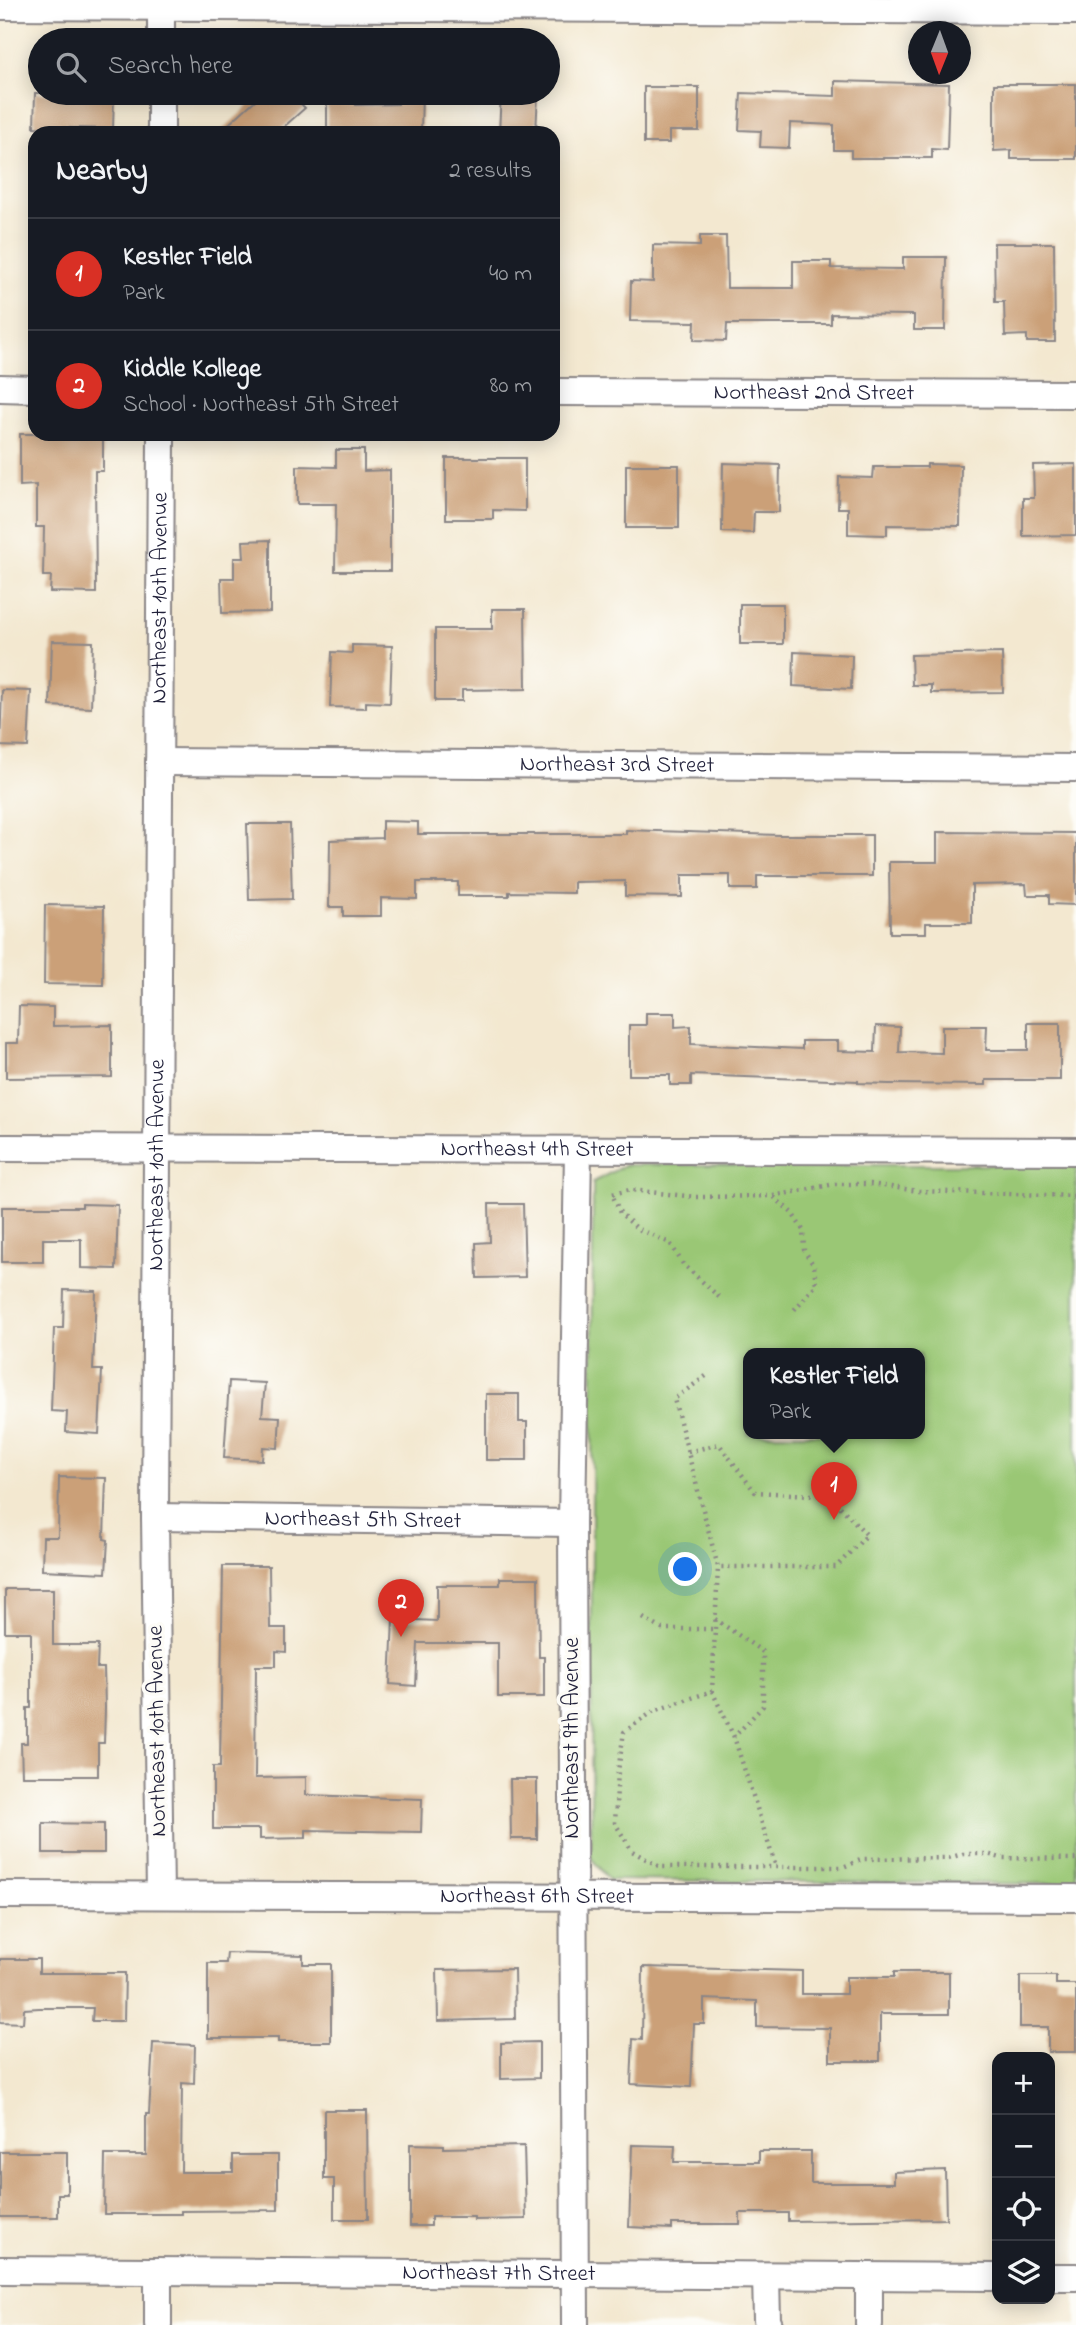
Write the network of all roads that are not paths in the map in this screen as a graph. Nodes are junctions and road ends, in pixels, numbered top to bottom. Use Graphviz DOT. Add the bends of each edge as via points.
graph roads {
  1 [pos="161,4"];
  2 [pos="489,4"];
  3 [pos="571,4"];
  4 [pos="778,5"];
  5 [pos="0,6"];
  6 [pos="1076,11"];
  7 [pos="161,28"];
  8 [pos="161,105"];
  9 [pos="161,126"];
  10 [pos="0,388"];
  11 [pos="28,389"];
  12 [pos="560,392"];
  13 [pos="1076,394"];
  14 [pos="161,441"];
  15 [pos="159,762"];
  16 [pos="1076,768"];
  17 [pos="0,1148"];
  18 [pos="159,1150"];
  19 [pos="578,1150"];
  20 [pos="1076,1152"];
  21 [pos="155,1517"];
  22 [pos="572,1523"];
  23 [pos="0,1895"];
  24 [pos="160,1895"];
  25 [pos="572,1895"];
  26 [pos="1076,1898"];
  27 [pos="0,2270"];
  28 [pos="158,2271"];
  29 [pos="575,2275"];
  30 [pos="766,2276"];
  31 [pos="869,2276"];
  32 [pos="992,2277"];
  33 [pos="1055,2277"];
  34 [pos="1076,2277"];
  35 [pos="158,2325"];
  36 [pos="575,2325"];
  37 [pos="769,2325"];
  38 [pos="869,2325"];
  1 -- 2 [label="street"];
  1 -- 5 [label="street"];
  1 -- 7 [label="street"];
  2 -- 3 [label="street"];
  3 -- 4 [label="street"];
  4 -- 6 [label="street"];
  8 -- 9 [label="street"];
  10 -- 11 [label="street"];
  12 -- 13 [label="street, Northeast 2nd Street"];
  14 -- 15 [label="street, Northeast 10th Avenue"];
  15 -- 16 [label="street, Northeast 3rd Street"];
  15 -- 18 [label="street, Northeast 10th Avenue"];
  17 -- 18 [label="street, Northeast 4th Street"];
  18 -- 19 [label="street, Northeast 4th Street"];
  18 -- 21 [label="street, Northeast 10th Avenue"];
  19 -- 20 [label="street, Northeast 4th Street"];
  19 -- 22 [label="street, Northeast 9th Avenue"];
  21 -- 22 [label="street, Northeast 5th Street"];
  21 -- 24 [label="street, Northeast 10th Avenue"];
  22 -- 25 [label="street, Northeast 9th Avenue"];
  23 -- 24 [label="street, Northeast 6th Street"];
  24 -- 25 [label="street, Northeast 6th Street"];
  25 -- 26 [label="street, Northeast 6th Street"];
  25 -- 29 [label="street, Northeast 9th Avenue"];
  27 -- 28 [label="street, Northeast 7th Street"];
  28 -- 29 [label="street, Northeast 7th Street"];
  28 -- 35 [label="street"];
  29 -- 30 [label="street, Northeast 7th Street"];
  29 -- 36 [label="street, Northeast 9th Avenue"];
  30 -- 31 [label="street, Northeast 7th Street"];
  30 -- 37 [label="street"];
  31 -- 32 [label="street, Northeast 7th Street"];
  31 -- 38 [label="street"];
  33 -- 34 [label="street"];
}
